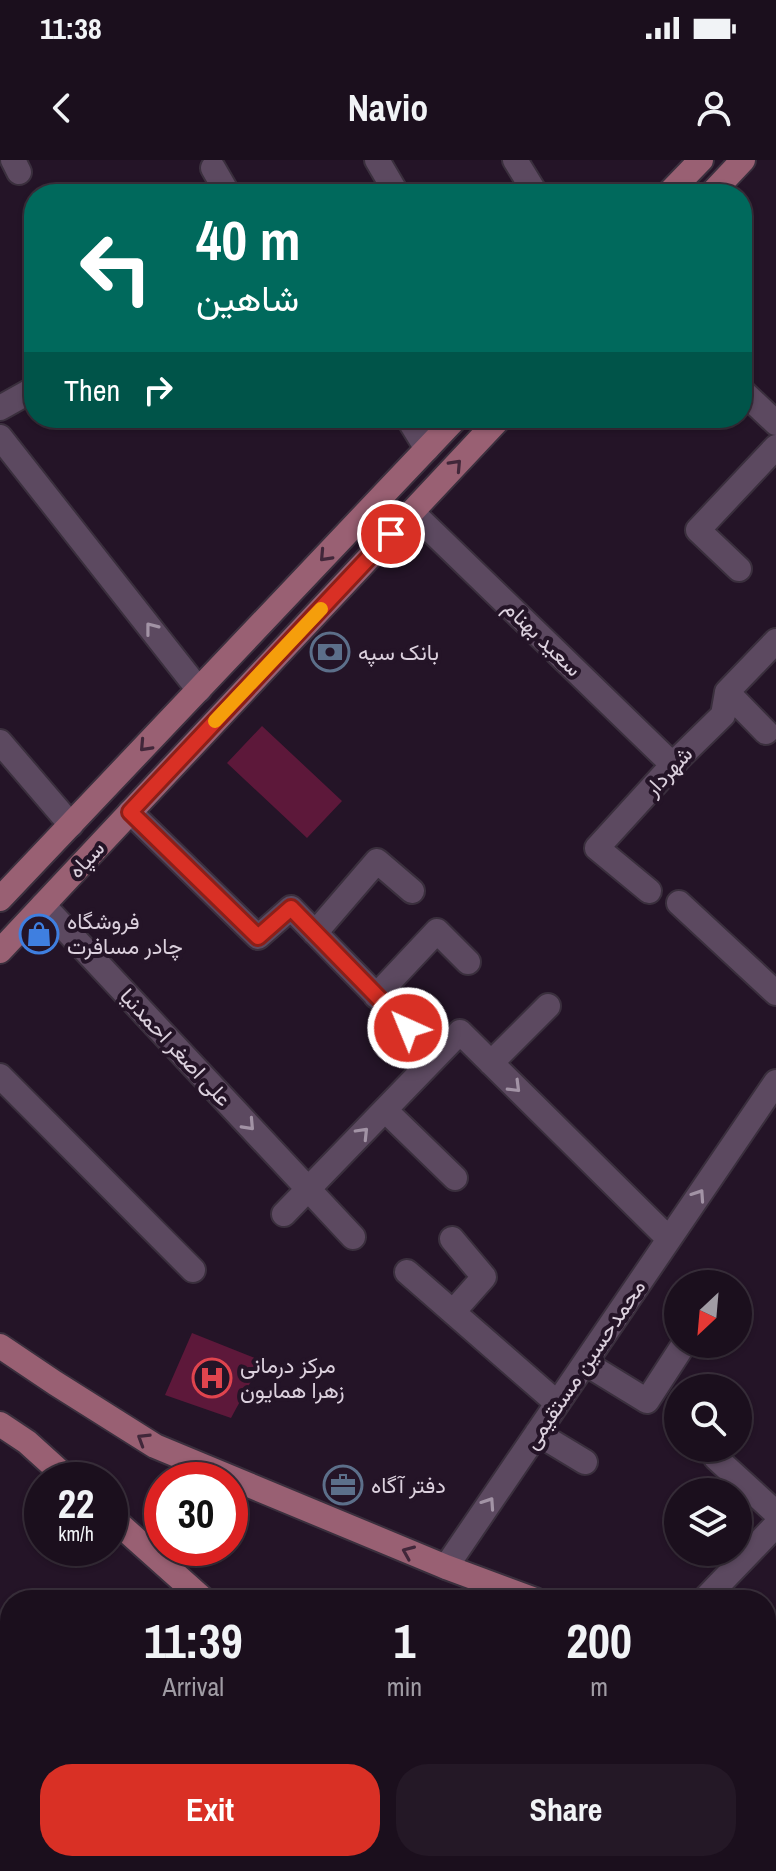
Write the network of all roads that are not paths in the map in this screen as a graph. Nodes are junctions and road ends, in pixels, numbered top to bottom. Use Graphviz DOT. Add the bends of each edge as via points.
graph roads {
  1 [pos="377,160"];
  2 [pos="515,160"];
  3 [pos="743,160"];
  4 [pos="697,162"];
  5 [pos="213,168"];
  6 [pos="222,184"];
  7 [pos="387,184"];
  8 [pos="530,184"];
  9 [pos="677,184"];
  10 [pos="720,184"];
  11 [pos="24,395"];
  12 [pos="752,400"];
  13 [pos="0,408"];
  14 [pos="776,423"];
  15 [pos="414,428"];
  16 [pos="447,428"];
  17 [pos="491,428"];
  18 [pos="0,437"];
  19 [pos="776,447"];
  20 [pos="427,449"];
  21 [pos="412,512"];
  22 [pos="739,569"];
  23 [pos="776,641"];
  24 [pos="199,690"];
  25 [pos="727,692"];
  26 [pos="766,732"];
  27 [pos="0,742"];
  28 [pos="673,765"];
  29 [pos="130,812"];
  30 [pos="71,825"];
  31 [pos="412,891"];
  32 [pos="649,891"];
  33 [pos="0,899"];
  34 [pos="679,903"];
  35 [pos="43,905"];
  36 [pos="315,933"];
  37 [pos="0,951"];
  38 [pos="468,962"];
  39 [pos="776,993"];
  40 [pos="376,996"];
  41 [pos="548,1006"];
  42 [pos="408,1028"];
  43 [pos="491,1063"];
  44 [pos="0,1076"];
  45 [pos="776,1082"];
  46 [pos="385,1110"];
  47 [pos="455,1178"];
  48 [pos="309,1189"];
  49 [pos="284,1214"];
  50 [pos="353,1237"];
  51 [pos="452,1239"];
  52 [pos="669,1239"];
  53 [pos="193,1270"];
  54 [pos="407,1272"];
  55 [pos="453,1312"];
  56 [pos="0,1346"];
  57 [pos="675,1358"];
  58 [pos="585,1363"];
  59 [pos="557,1403"];
  60 [pos="0,1424"];
  61 [pos="537,1433"];
  62 [pos="49,1462"];
  63 [pos="585,1462"];
  64 [pos="720,1462"];
  65 [pos="776,1513"];
  66 [pos="776,1525"];
  67 [pos="128,1532"];
  68 [pos="446,1567"];
  69 [pos="193,1590"];
  70 [pos="493,1590"];
  71 [pos="714,1590"];
  1 -- 7 [label="street"];
  2 -- 8 [label="street"];
  3 -- 10 [label="main road"];
  4 -- 9 [label="main road"];
  5 -- 6 [label="street"];
  11 -- 13 [label="street"];
  12 -- 14 [label="street"];
  15 -- 20 [label="street"];
  16 -- 20 [label="main road, سپاه"];
  21 -- 17 [label="main road, سپاه, one-way"];
  24 -- 18 [label="street, one-way"];
  19 -- 22 [label="street" via="698,530"];
  20 -- 24 [label="main road, سپاه, one-way"];
  21 -- 28 [label="street, سعید بهنام"];
  21 -- 29 [label="main road, سپاه"];
  23 -- 25 [label="street, شهردار"];
  24 -- 30 [label="main road, سپاه, one-way"];
  25 -- 26 [label="street"];
  25 -- 28 [label="street, شهردار" via="723,715"];
  27 -- 30 [label="street"];
  28 -- 32 [label="street, شهردار" via="597,848"];
  29 -- 35 [label="main road, سپاه"];
  29 -- 36 [label="street" via="258,937 291,908"];
  30 -- 33 [label="main road, سپاه"];
  31 -- 36 [label="street" via="377,861"];
  34 -- 39 [label="street"];
  35 -- 37 [label="main road, سپاه"];
  35 -- 48 [label="street, علی اصغر احمدنیا, one-way"];
  36 -- 40 [label="street"];
  38 -- 40 [label="street" via="437,931"];
  40 -- 42 [label="street"];
  41 -- 43 [label="street"];
  43 -- 46 [label="street" via="460,1032"];
  43 -- 52 [label="street, one-way"];
  44 -- 53 [label="street"];
  52 -- 45 [label="street, محمدحسین مستقیمی, one-way"];
  46 -- 47 [label="street"];
  48 -- 46 [label="street, one-way"];
  48 -- 49 [label="street"];
  48 -- 50 [label="street, علی اصغر احمدنیا"];
  51 -- 55 [label="street" via="484,1277"];
  52 -- 58 [label="street, محمدحسین مستقیمی"];
  54 -- 55 [label="street"];
  55 -- 59 [label="street"];
  68 -- 56 [label="main road, one-way" via="155,1446"];
  57 -- 58 [label="street" via="647,1401"];
  58 -- 59 [label="street, محمدحسین مستقیمی"];
  59 -- 61 [label="street, محمدحسین مستقیمی"];
  60 -- 62 [label="main road"];
  61 -- 63 [label="street"];
  68 -- 61 [label="street, محمدحسین مستقیمی, one-way"];
  64 -- 65 [label="street"];
  66 -- 71 [label="street"];
  67 -- 69 [label="main road"];
  68 -- 70 [label="main road"];
}
